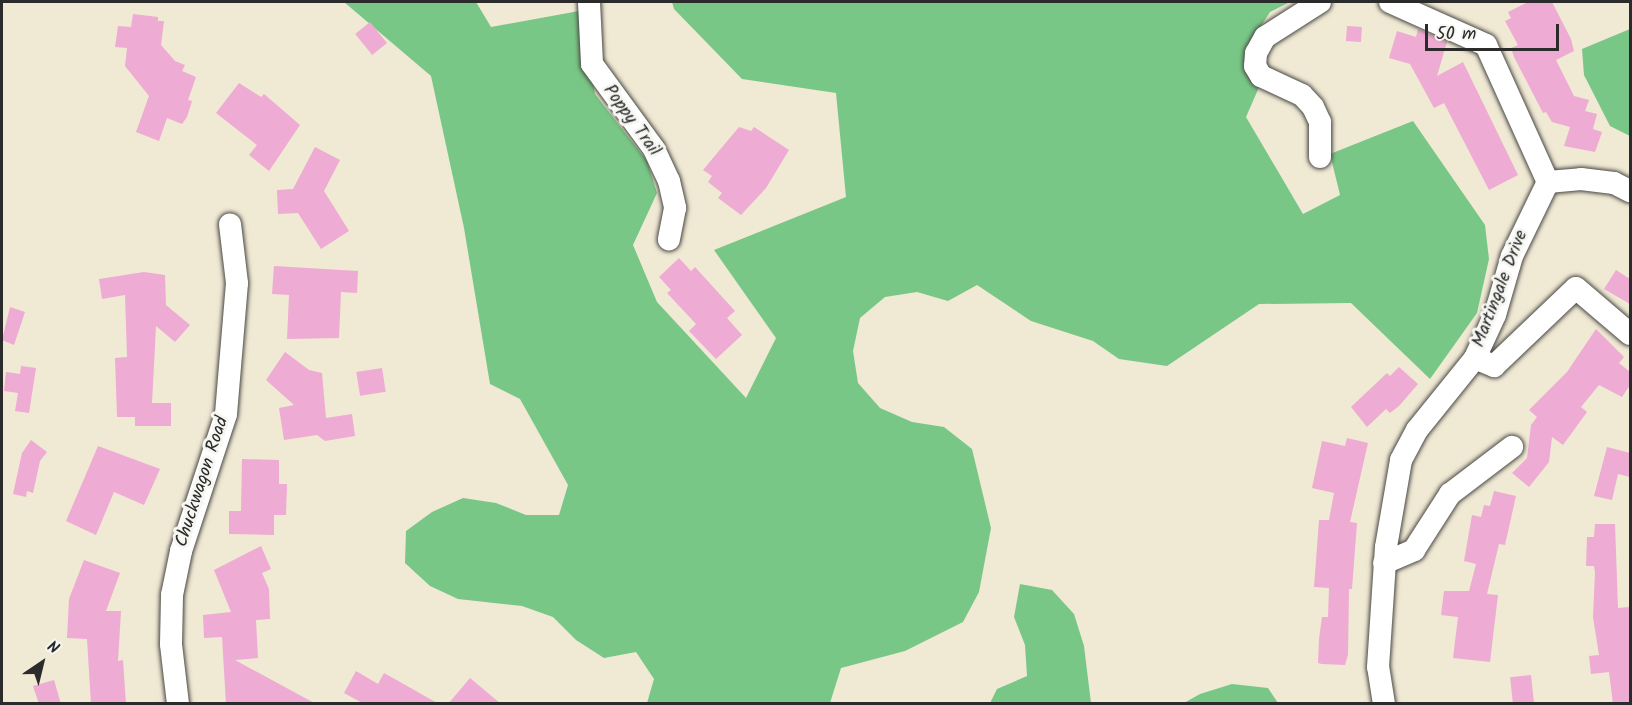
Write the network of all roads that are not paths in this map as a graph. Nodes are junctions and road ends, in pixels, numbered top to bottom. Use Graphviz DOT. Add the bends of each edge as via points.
graph roads {
  1 [pos="589,2"];
  2 [pos="1320,2"];
  3 [pos="1390,2"];
  4 [pos="1320,157"];
  5 [pos="1548,182"];
  6 [pos="1630,190"];
  7 [pos="230,224"];
  8 [pos="669,239"];
  9 [pos="1630,334"];
  10 [pos="1475,358"];
  11 [pos="1512,447"];
  12 [pos="1384,563"];
  13 [pos="178,704"];
  14 [pos="1384,704"];
  1 -- 8 [label="street, Poppy Trail" via="592,63 654,149 669,180 675,208"];
  2 -- 4 [label="street" via="1265,37 1256,53 1255,66 1261,76 1302,95 1313,107 1320,123"];
  3 -- 5 [label="street" via="1486,45"];
  5 -- 6 [label="street" via="1581,179 1614,183"];
  5 -- 10 [label="street, Martingale Drive" via="1516,246 1495,315"];
  7 -- 13 [label="street, Chuckwagon Road" via="237,283 226,414 181,551 172,595 171,644"];
  9 -- 10 [label="street" via="1576,288 1494,366"];
  10 -- 12 [label="street, Martingale Drive" via="1417,430 1401,460"];
  11 -- 12 [label="street" via="1450,494 1414,550"];
  12 -- 14 [label="street, Martingale Drive" via="1378,667"];
}
